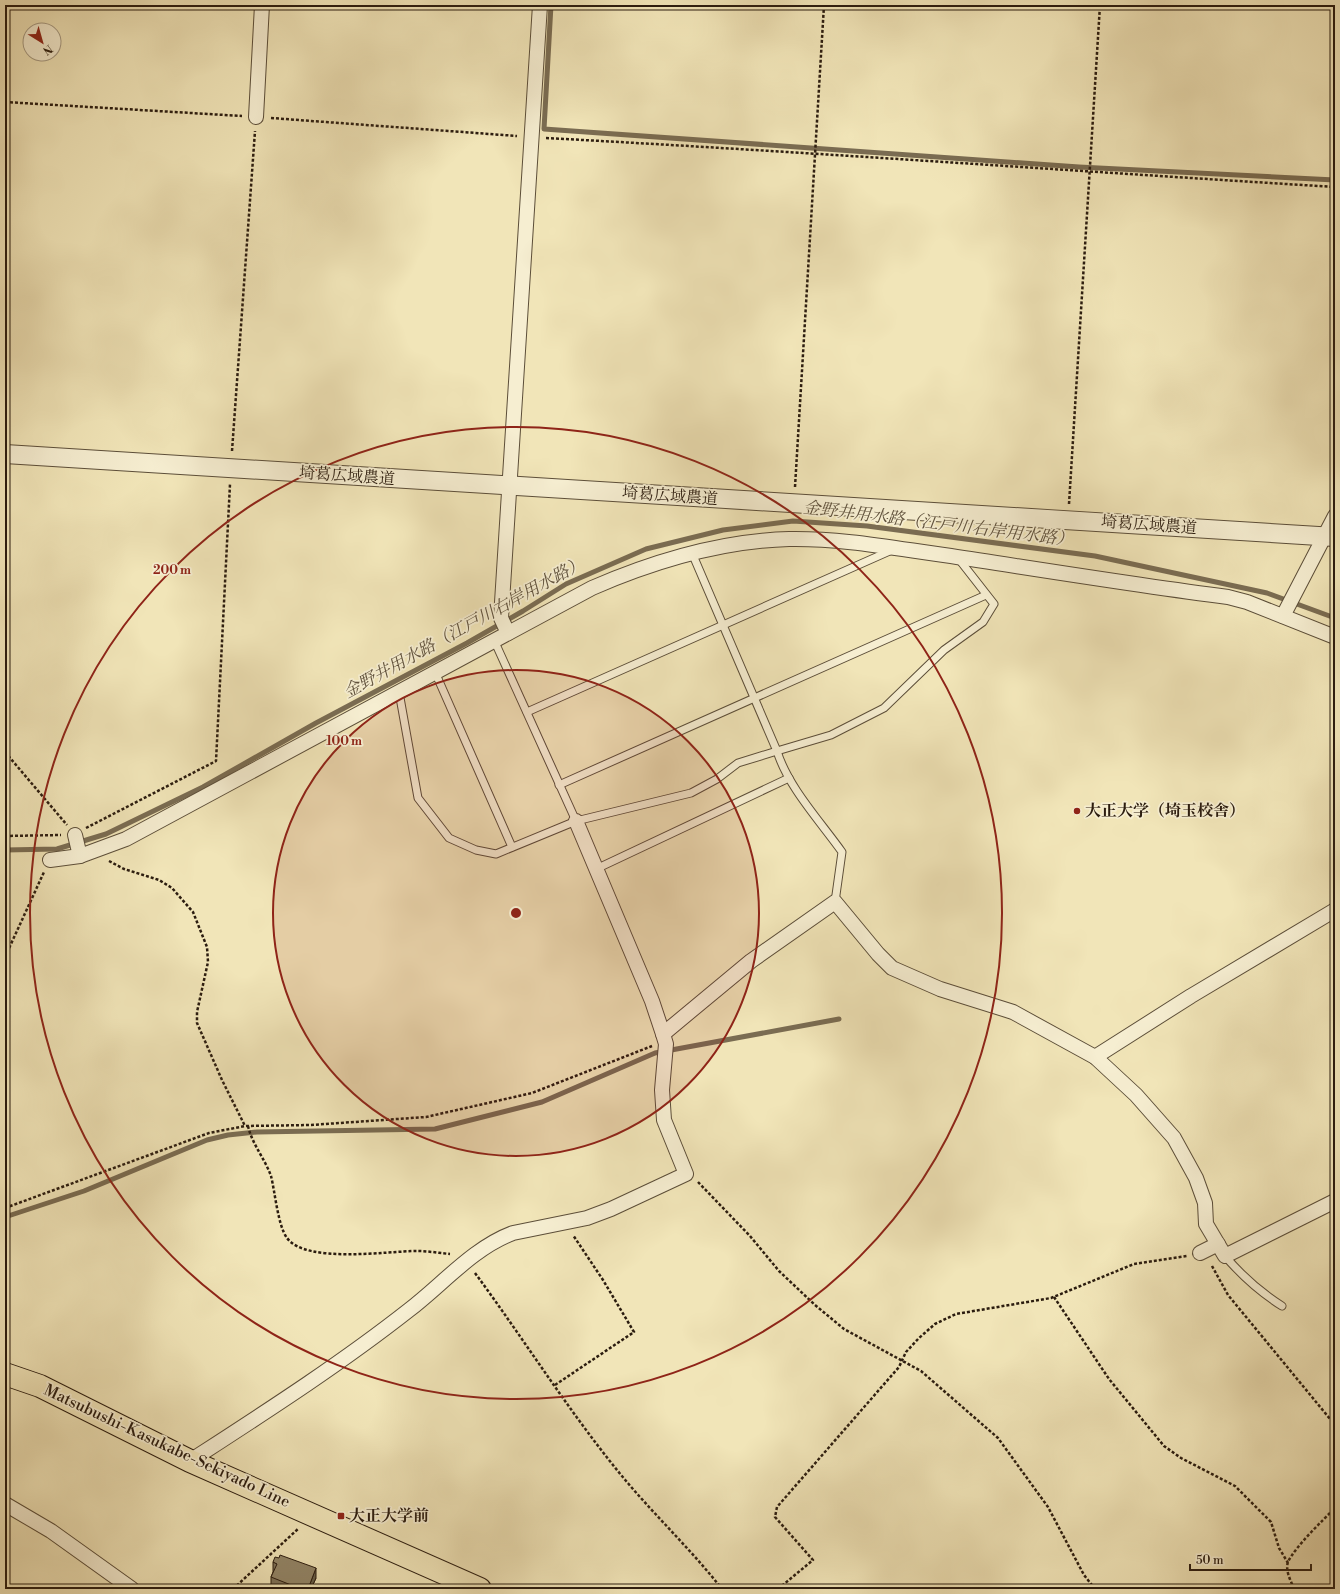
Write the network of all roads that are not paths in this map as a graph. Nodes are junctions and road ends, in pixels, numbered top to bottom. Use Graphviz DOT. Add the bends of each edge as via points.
graph roads {
  1 [pos="262,5"];
  2 [pos="540,5"];
  3 [pos="256,117"];
  4 [pos="5,454"];
  5 [pos="509,486"];
  6 [pos="1335,516"];
  7 [pos="1329,536"];
  8 [pos="895,548"];
  9 [pos="692,553"];
  10 [pos="957,557"];
  11 [pos="986,595"];
  12 [pos="1283,616"];
  13 [pos="722,626"];
  14 [pos="508,633"];
  15 [pos="1335,637"];
  16 [pos="494,640"];
  17 [pos="435,672"];
  18 [pos="399,692"];
  19 [pos="755,699"];
  20 [pos="527,712"];
  21 [pos="777,751"];
  22 [pos="789,778"];
  23 [pos="559,785"];
  24 [pos="576,821"];
  25 [pos="75,834"];
  26 [pos="512,846"];
  27 [pos="80,856"];
  28 [pos="50,860"];
  29 [pos="596,869"];
  30 [pos="835,902"];
  31 [pos="1335,910"];
  32 [pos="665,1040"];
  33 [pos="1095,1057"];
  34 [pos="1335,1201"];
  35 [pos="1221,1250"];
  36 [pos="1202,1252"];
  37 [pos="1282,1306"];
  38 [pos="5,1374"];
  39 [pos="190,1461"];
  40 [pos="5,1504"];
  41 [pos="132,1589"];
  42 [pos="480,1589"];
  1 -- 3 [label="street"];
  2 -- 5 [label="street"];
  4 -- 5 [label="street, 埼葛広域農道"];
  5 -- 7 [label="street, 埼葛広域農道"];
  5 -- 14 [label="street" via="501,618"];
  6 -- 7 [label="street"];
  7 -- 12 [label="street"];
  8 -- 9 [label="street" via="836,540 789,539"];
  8 -- 10 [label="street"];
  8 -- 13 [label="lane"];
  9 -- 13 [label="lane"];
  9 -- 14 [label="street" via="635,570 603,583"];
  10 -- 11 [label="lane"];
  10 -- 12 [label="street" via="1228,597"];
  11 -- 19 [label="lane"];
  11 -- 21 [label="lane" via="994,604 983,622 944,650 884,708 831,735"];
  12 -- 15 [label="street"];
  13 -- 19 [label="lane"];
  13 -- 20 [label="lane"];
  14 -- 16 [label="street"];
  16 -- 17 [label="street"];
  16 -- 20 [label="lane"];
  17 -- 18 [label="street"];
  17 -- 26 [label="lane"];
  18 -- 26 [label="lane" via="418,798 449,838 476,850 496,854"];
  18 -- 27 [label="street" via="126,838"];
  19 -- 21 [label="lane"];
  19 -- 23 [label="lane"];
  20 -- 23 [label="lane"];
  21 -- 22 [label="lane"];
  21 -- 24 [label="lane" via="738,763 717,779 691,793"];
  22 -- 29 [label="lane"];
  22 -- 30 [label="lane" via="842,852"];
  23 -- 24 [label="lane"];
  24 -- 26 [label="lane"];
  24 -- 29 [label="street"];
  25 -- 27 [label="street"];
  27 -- 28 [label="street"];
  29 -- 32 [label="street" via="652,1001"];
  30 -- 32 [label="street" via="751,961"];
  30 -- 33 [label="street" via="892,968 940,989 1013,1012"];
  31 -- 33 [label="street"];
  32 -- 39 [label="street" via="662,1090 664,1120 686,1174 611,1209 504,1237 469,1260 409,1310 287,1399"];
  33 -- 35 [label="street" via="1136,1095 1174,1138 1196,1178 1205,1203 1206,1224"];
  34 -- 35 [label="street"];
  35 -- 36 [label="street"];
  35 -- 37 [label="lane" via="1241,1275"];
  38 -- 39 [label="main road, Matsubushi-Kasukabe-Sekiyado Line" via="40,1386"];
  39 -- 42 [label="main road, Matsubushi-Kasukabe-Sekiyado Line"];
  40 -- 41 [label="street" via="52,1531"];
}
